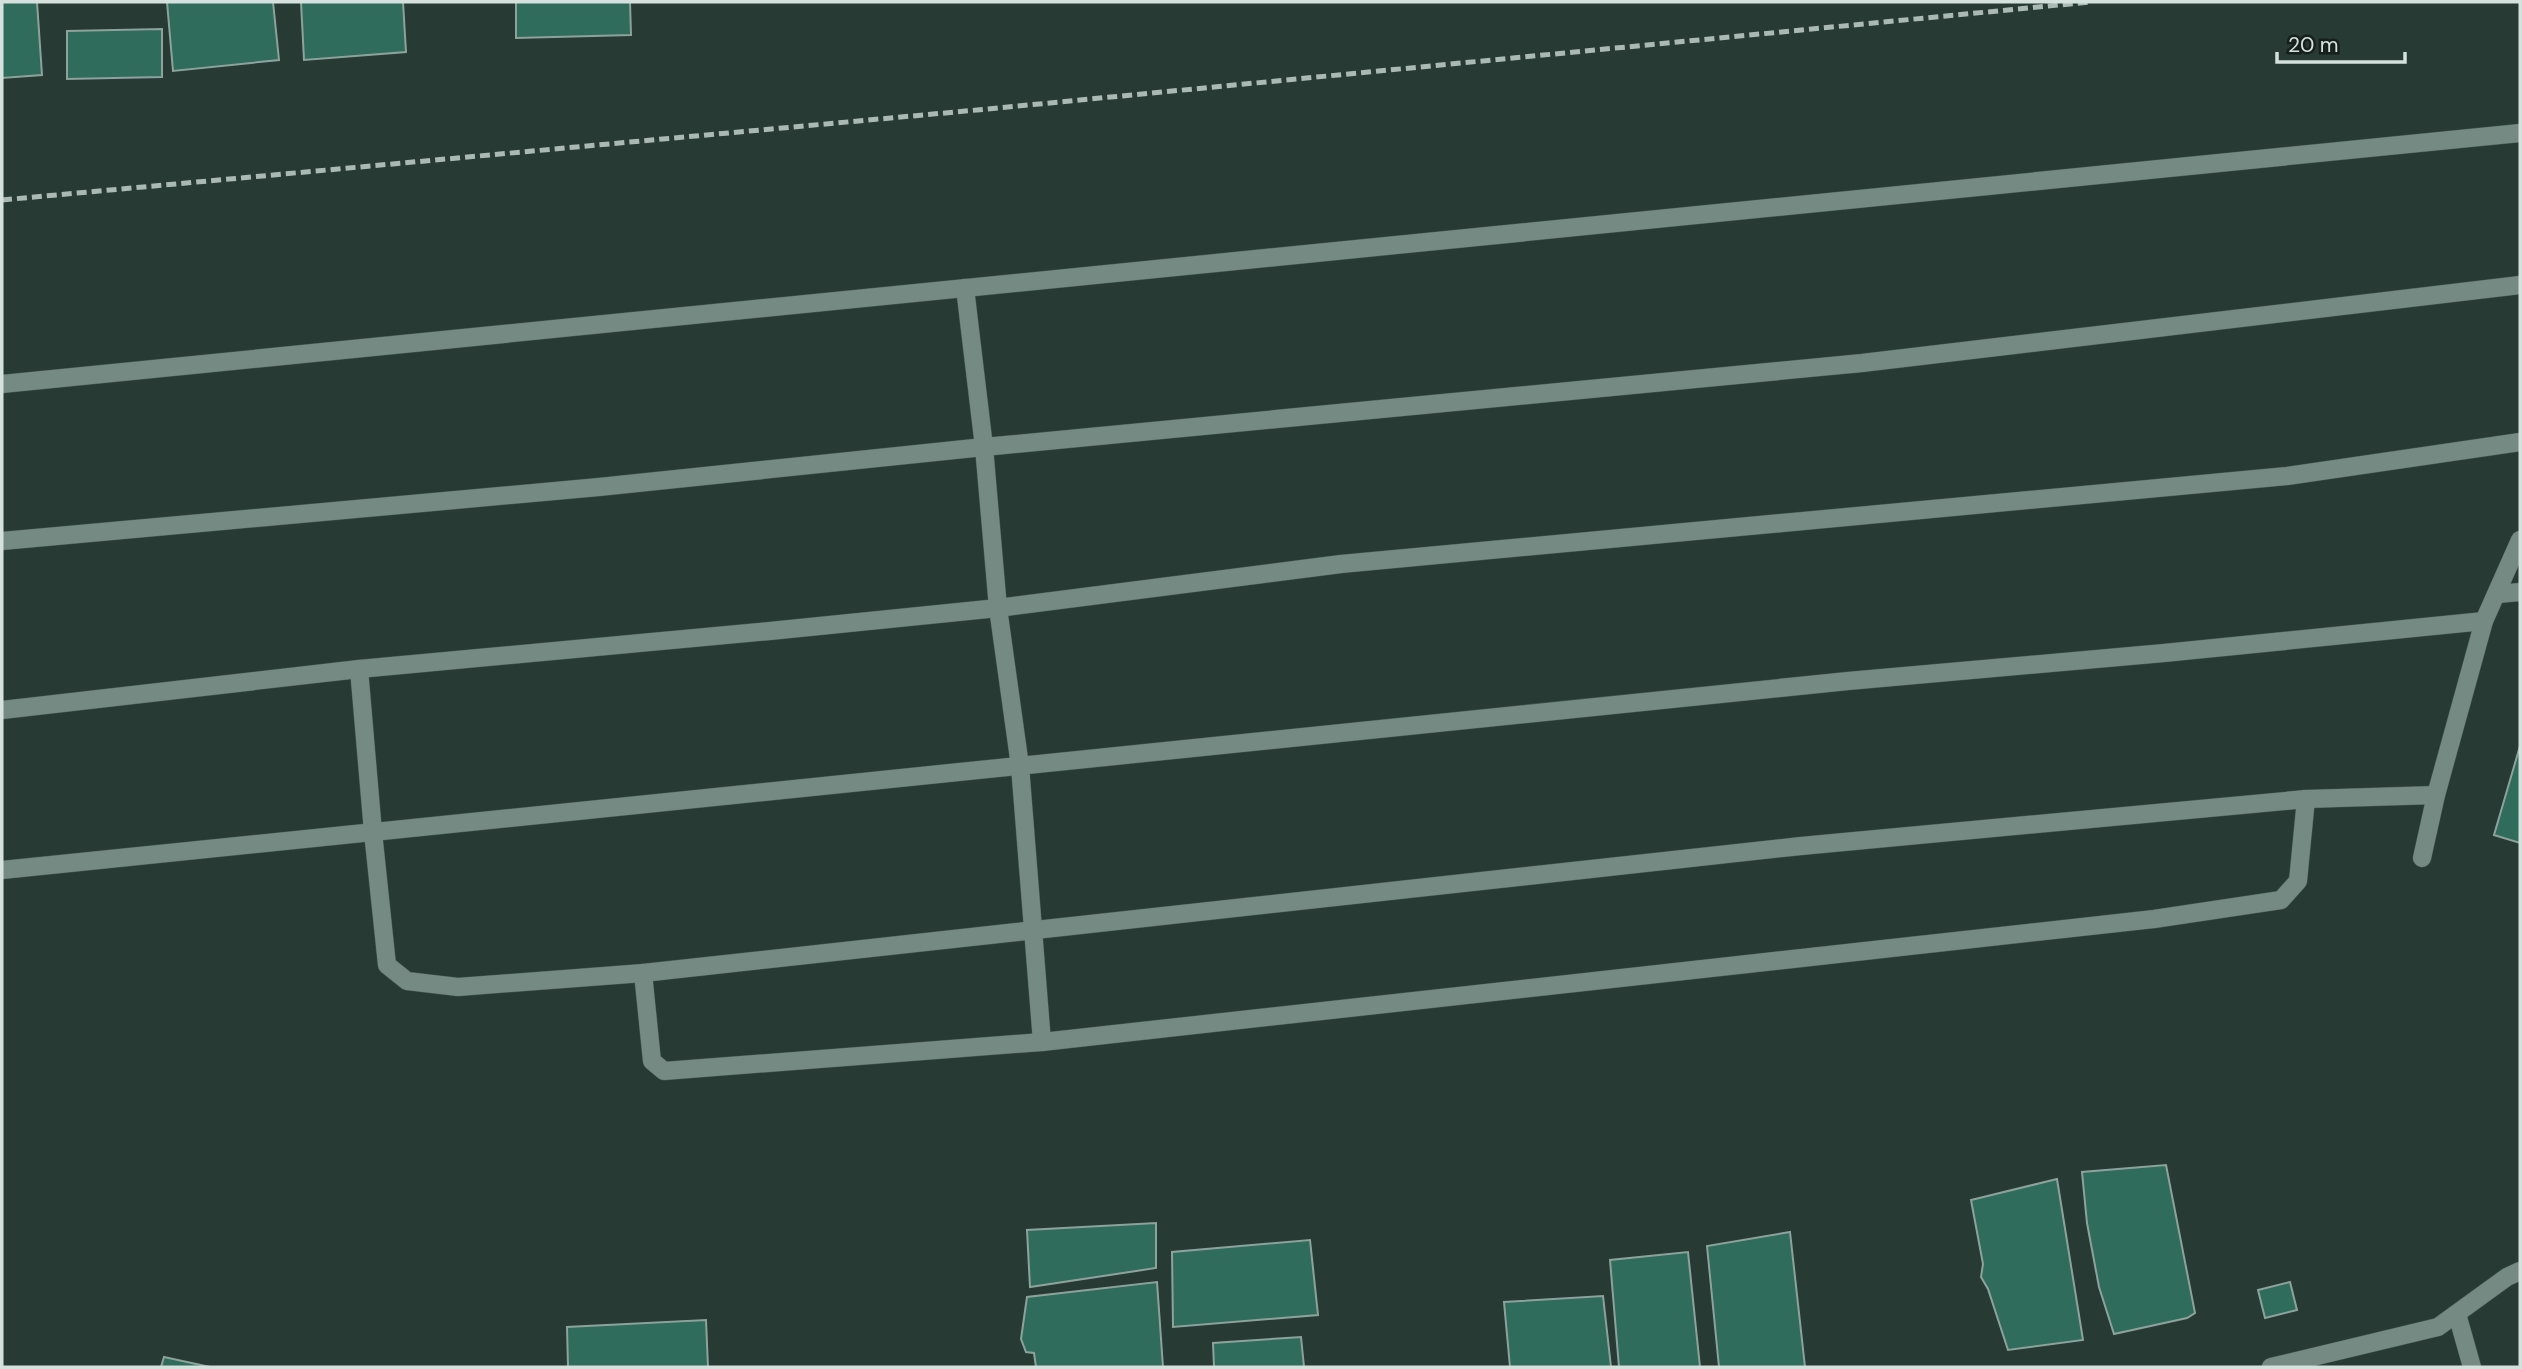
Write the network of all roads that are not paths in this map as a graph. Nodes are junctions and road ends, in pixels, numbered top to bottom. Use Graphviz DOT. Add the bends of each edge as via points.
graph roads {
  1 [pos="2520,134"];
  2 [pos="2520,285"];
  3 [pos="965,288"];
  4 [pos="2,384"];
  5 [pos="2520,442"];
  6 [pos="984,447"];
  7 [pos="2520,540"];
  8 [pos="2,541"];
  9 [pos="2520,592"];
  10 [pos="2498,594"];
  11 [pos="998,608"];
  12 [pos="2484,621"];
  13 [pos="359,668"];
  14 [pos="2,710"];
  15 [pos="1020,766"];
  16 [pos="2436,796"];
  17 [pos="2306,799"];
  18 [pos="373,832"];
  19 [pos="2422,858"];
  20 [pos="2,870"];
  21 [pos="1032,931"];
  22 [pos="643,973"];
  23 [pos="1042,1042"];
  24 [pos="2520,1271"];
  25 [pos="2457,1314"];
  26 [pos="2271,1367"];
  27 [pos="2472,1367"];
  1 -- 3 [label="street"];
  2 -- 6 [label="street" via="1861,363"];
  3 -- 4 [label="street"];
  3 -- 6 [label="street"];
  5 -- 11 [label="street" via="2287,476 1341,564"];
  6 -- 8 [label="street"];
  6 -- 11 [label="street"];
  7 -- 10 [label="street"];
  9 -- 10 [label="street"];
  10 -- 12 [label="street"];
  11 -- 13 [label="street"];
  11 -- 15 [label="street"];
  12 -- 15 [label="street"];
  12 -- 16 [label="street"];
  13 -- 14 [label="street"];
  13 -- 18 [label="street"];
  15 -- 18 [label="street"];
  15 -- 21 [label="street"];
  16 -- 17 [label="street"];
  16 -- 19 [label="street"];
  17 -- 21 [label="street" via="1801,846"];
  17 -- 23 [label="street" via="2298,881 2281,900 2154,919"];
  18 -- 20 [label="street"];
  18 -- 22 [label="street" via="387,965 407,981 458,987"];
  21 -- 22 [label="street"];
  21 -- 23 [label="street"];
  22 -- 23 [label="street" via="652,1060 664,1071"];
  24 -- 25 [label="street"];
  25 -- 26 [label="street" via="2438,1327"];
  25 -- 27 [label="street"];
}
